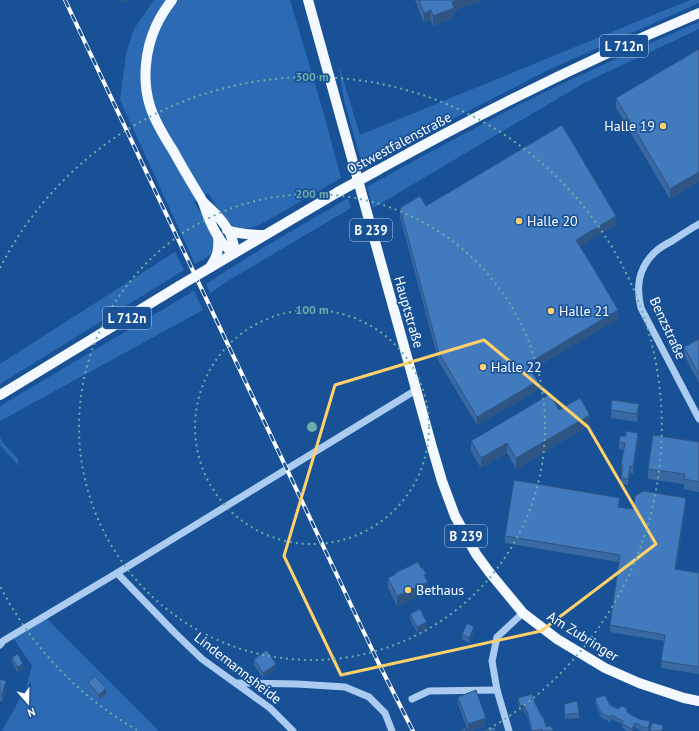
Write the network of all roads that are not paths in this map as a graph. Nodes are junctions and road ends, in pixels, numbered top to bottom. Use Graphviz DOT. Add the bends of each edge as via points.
graph roads {
  1 [pos="172,0"];
  2 [pos="308,0"];
  3 [pos="699,13"];
  4 [pos="203,202"];
  5 [pos="699,224"];
  6 [pos="227,230"];
  7 [pos="264,235"];
  8 [pos="218,236"];
  9 [pos="234,253"];
  10 [pos="211,267"];
  11 [pos="416,390"];
  12 [pos="0,395"];
  13 [pos="699,418"];
  14 [pos="117,573"];
  15 [pos="523,612"];
  16 [pos="0,645"];
  17 [pos="236,683"];
  18 [pos="498,690"];
  19 [pos="412,699"];
  20 [pos="699,701"];
  21 [pos="293,731"];
  22 [pos="392,731"];
  23 [pos="509,731"];
  1 -- 4 [label="main road" via="163,12 150,42 146,68 148,97 150,108 162,133"];
  2 -- 11 [label="main road, Hauptstraße / B 239"];
  3 -- 7 [label="main road, Ostwestfalenstraße / L 712n, bridge" via="550,80 378,170"];
  4 -- 6 [label="main road" via="214,211"];
  4 -- 8 [label="main road"];
  5 -- 13 [label="street, Benzstraße" via="655,252 644,264 638,289 641,308"];
  6 -- 7 [label="main road" via="249,235"];
  6 -- 9 [label="main road" via="233,242"];
  7 -- 9 [label="main road, Ostwestfalenstraße / L 712n"];
  8 -- 9 [label="main road" via="228,250"];
  8 -- 10 [label="main road" via="218,252"];
  9 -- 10 [label="main road, Ostwestfalenstraße / L 712n"];
  10 -- 12 [label="main road, Ostwestfalenstraße / L 712n, bridge"];
  11 -- 14 [label="street"];
  11 -- 15 [label="main road, Hauptstraße / B 239" via="442,481 455,516 476,554"];
  14 -- 16 [label="street"];
  14 -- 17 [label="street, Lindemannsheide" via="202,659"];
  15 -- 18 [label="street" via="497,637 492,661"];
  15 -- 20 [label="main road, Am Zubringer / B 239" via="556,639 604,668 639,683"];
  17 -- 21 [label="street, Lindemannsheide" via="270,708"];
  17 -- 22 [label="street" via="345,687 369,697 385,713"];
  18 -- 19 [label="street" via="429,691"];
  18 -- 23 [label="street"];
}
